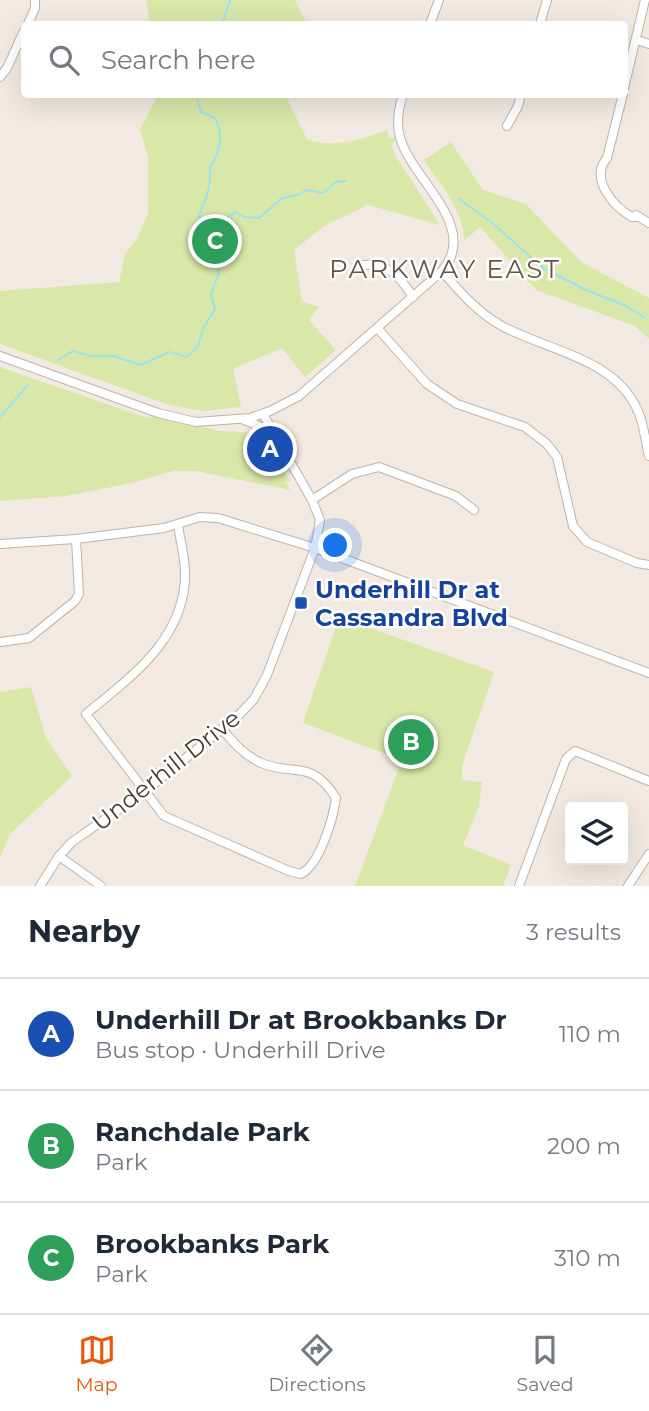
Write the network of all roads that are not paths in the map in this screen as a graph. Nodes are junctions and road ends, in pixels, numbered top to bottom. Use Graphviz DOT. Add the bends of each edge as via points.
graph roads {
  1 [pos="35,0"];
  2 [pos="439,0"];
  3 [pos="547,0"];
  4 [pos="645,0"];
  5 [pos="29,21"];
  6 [pos="431,21"];
  7 [pos="541,21"];
  8 [pos="21,38"];
  9 [pos="637,40"];
  10 [pos="649,44"];
  11 [pos="628,76"];
  12 [pos="0,77"];
  13 [pos="403,98"];
  14 [pos="519,98"];
  15 [pos="622,98"];
  16 [pos="507,125"];
  17 [pos="649,223"];
  18 [pos="364,265"];
  19 [pos="442,271"];
  20 [pos="413,297"];
  21 [pos="378,329"];
  22 [pos="0,356"];
  23 [pos="263,414"];
  24 [pos="241,419"];
  25 [pos="276,439"];
  26 [pos="649,456"];
  27 [pos="312,500"];
  28 [pos="474,510"];
  29 [pos="178,524"];
  30 [pos="75,539"];
  31 [pos="0,544"];
  32 [pos="315,548"];
  33 [pos="649,565"];
  34 [pos="0,642"];
  35 [pos="649,673"];
  36 [pos="222,729"];
  37 [pos="649,781"];
  38 [pos="144,792"];
  39 [pos="649,854"];
  40 [pos="59,856"];
  41 [pos="40,886"];
  42 [pos="101,886"];
  43 [pos="519,886"];
  44 [pos="628,886"];
  1 -- 5 [label="street"];
  2 -- 6 [label="street"];
  3 -- 7 [label="street"];
  4 -- 9 [label="street"];
  8 -- 12 [label="street"];
  9 -- 10 [label="street"];
  9 -- 11 [label="street"];
  13 -- 19 [label="street" via="400,137 451,222 454,247"];
  14 -- 16 [label="street"];
  15 -- 17 [label="street" via="607,176 614,196"];
  18 -- 20 [label="street" via="387,267"];
  19 -- 20 [label="street"];
  19 -- 26 [label="street" via="481,313 600,368 619,383 638,409"];
  20 -- 21 [label="street"];
  21 -- 23 [label="street" via="299,396"];
  21 -- 33 [label="street" via="427,384 457,404 525,428 547,444 557,457 573,526 587,542"];
  22 -- 24 [label="street" via="158,413 196,422"];
  23 -- 24 [label="street"];
  23 -- 25 [label="street, Underhill Drive"];
  24 -- 25 [label="street"];
  25 -- 27 [label="street, Underhill Drive"];
  27 -- 28 [label="street" via="352,474 379,467 456,496"];
  27 -- 32 [label="street, Underhill Drive" via="320,520"];
  29 -- 30 [label="street"];
  29 -- 32 [label="street" via="200,517 218,518"];
  29 -- 38 [label="street" via="185,574 180,607 170,630 136,673 86,714"];
  30 -- 31 [label="street"];
  30 -- 34 [label="street" via="79,594 75,601 29,638"];
  32 -- 35 [label="street"];
  32 -- 36 [label="street, Underhill Drive" via="267,675 246,709"];
  36 -- 38 [label="street, Underhill Drive"];
  36 -- 38 [label="street" via="240,750 261,763 325,780 336,798 333,817 307,871 289,871 164,816"];
  37 -- 43 [label="street" via="575,751 566,759"];
  38 -- 40 [label="street, Underhill Drive"];
  39 -- 44 [label="street"];
  40 -- 41 [label="street, Underhill Drive"];
  40 -- 42 [label="street"];
}
